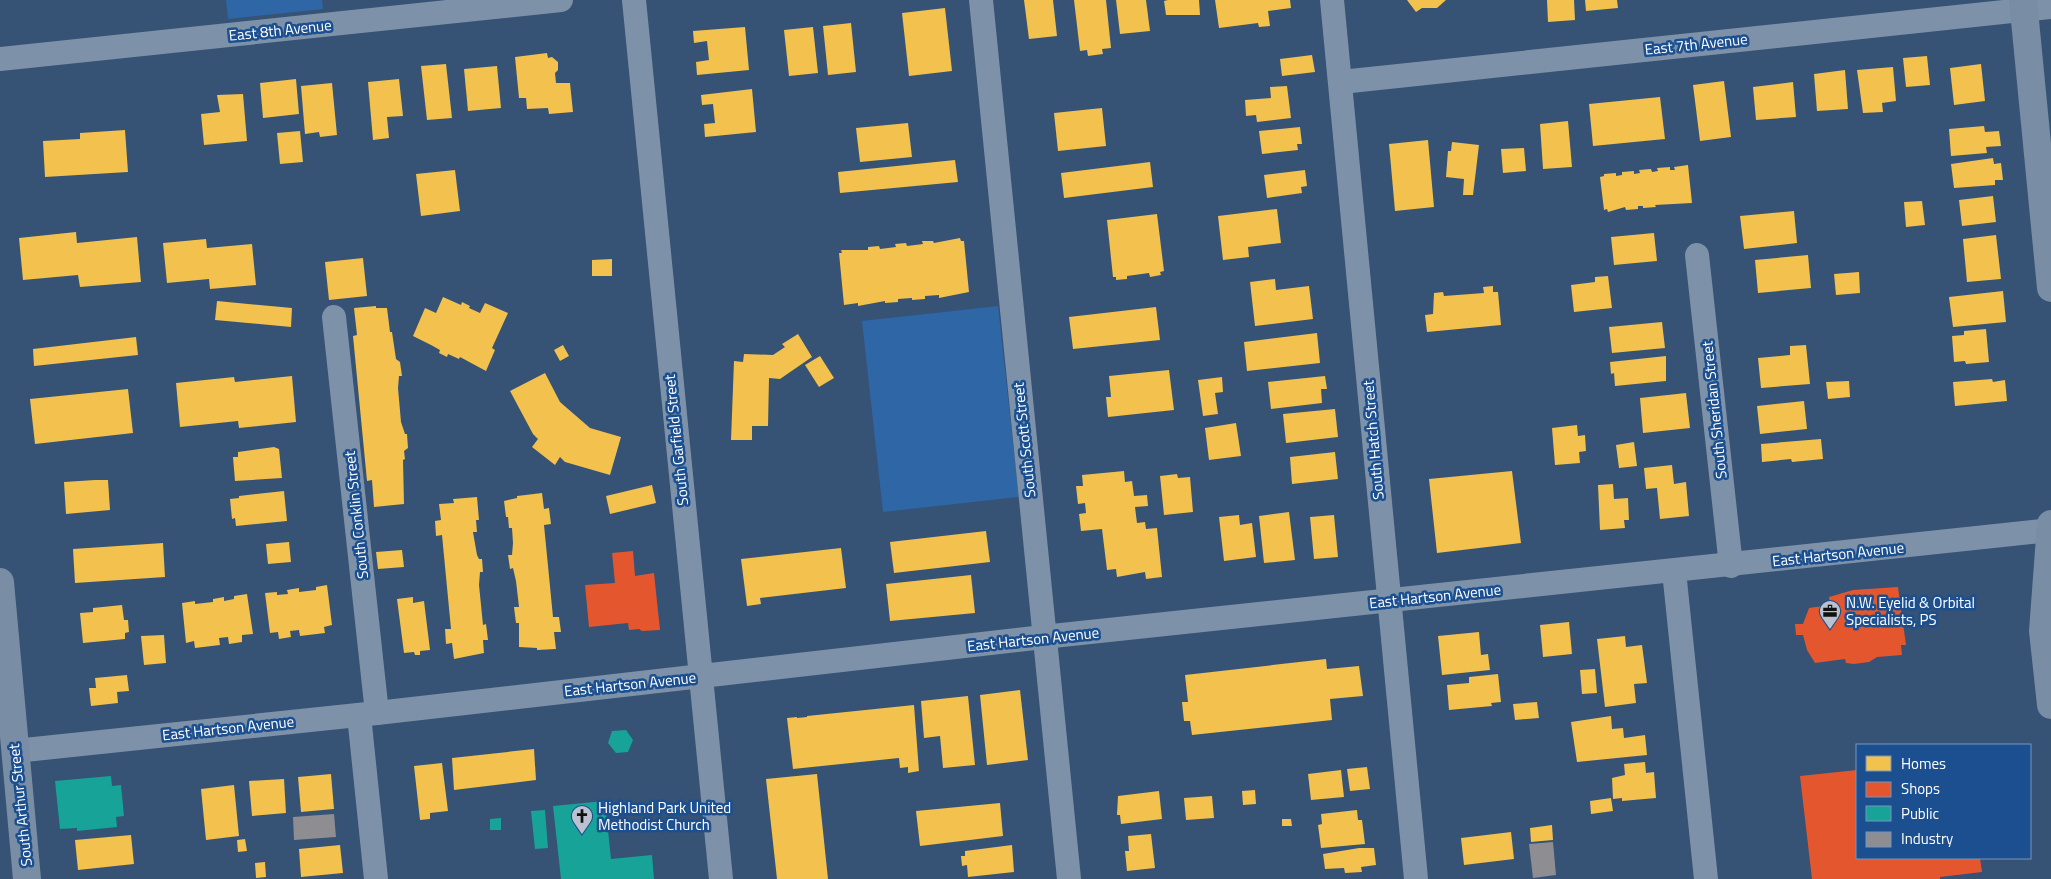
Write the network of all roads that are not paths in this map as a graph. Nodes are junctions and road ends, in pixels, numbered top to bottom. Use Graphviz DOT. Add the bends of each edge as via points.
graph roads {
  1 [pos="561,0"];
  2 [pos="634,0"];
  3 [pos="981,0"];
  4 [pos="1332,0"];
  5 [pos="2024,5"];
  6 [pos="2051,7"];
  7 [pos="0,58"];
  8 [pos="1341,82"];
  9 [pos="1697,255"];
  10 [pos="2051,288"];
  11 [pos="334,317"];
  12 [pos="2051,528"];
  13 [pos="1731,566"];
  14 [pos="1674,571"];
  15 [pos="0,582"];
  16 [pos="1388,602"];
  17 [pos="1043,637"];
  18 [pos="699,676"];
  19 [pos="2051,705"];
  20 [pos="368,714"];
  21 [pos="15,751"];
  22 [pos="28,879"];
  23 [pos="376,879"];
  24 [pos="721,879"];
  25 [pos="1068,879"];
  26 [pos="1416,879"];
  27 [pos="1706,879"];
  1 -- 7 [label="street, East 8th Avenue"];
  2 -- 18 [label="street, South Garfield Street"];
  3 -- 17 [label="street, South Scott Street"];
  4 -- 8 [label="street, South Hatch Street"];
  5 -- 6 [label="street, East 7th Avenue"];
  5 -- 8 [label="street, East 7th Avenue"];
  5 -- 10 [label="street"];
  8 -- 16 [label="street, South Hatch Street"];
  9 -- 13 [label="street, South Sheridan Street"];
  11 -- 20 [label="street, South Conklin Street"];
  12 -- 13 [label="street, East Hartson Avenue"];
  12 -- 19 [label="street" via="2044,631"];
  13 -- 14 [label="street, East Hartson Avenue"];
  14 -- 16 [label="street, East Hartson Avenue"];
  14 -- 27 [label="street"];
  15 -- 21 [label="street, South Arthur Street"];
  16 -- 17 [label="street, East Hartson Avenue"];
  16 -- 26 [label="street, South Hatch Street"];
  17 -- 18 [label="street, East Hartson Avenue"];
  17 -- 25 [label="street, South Scott Street"];
  18 -- 20 [label="street, East Hartson Avenue"];
  18 -- 24 [label="street, South Garfield Street"];
  20 -- 21 [label="street, East Hartson Avenue"];
  20 -- 23 [label="street, South Conklin Street"];
  21 -- 22 [label="street, South Arthur Street"];
}
